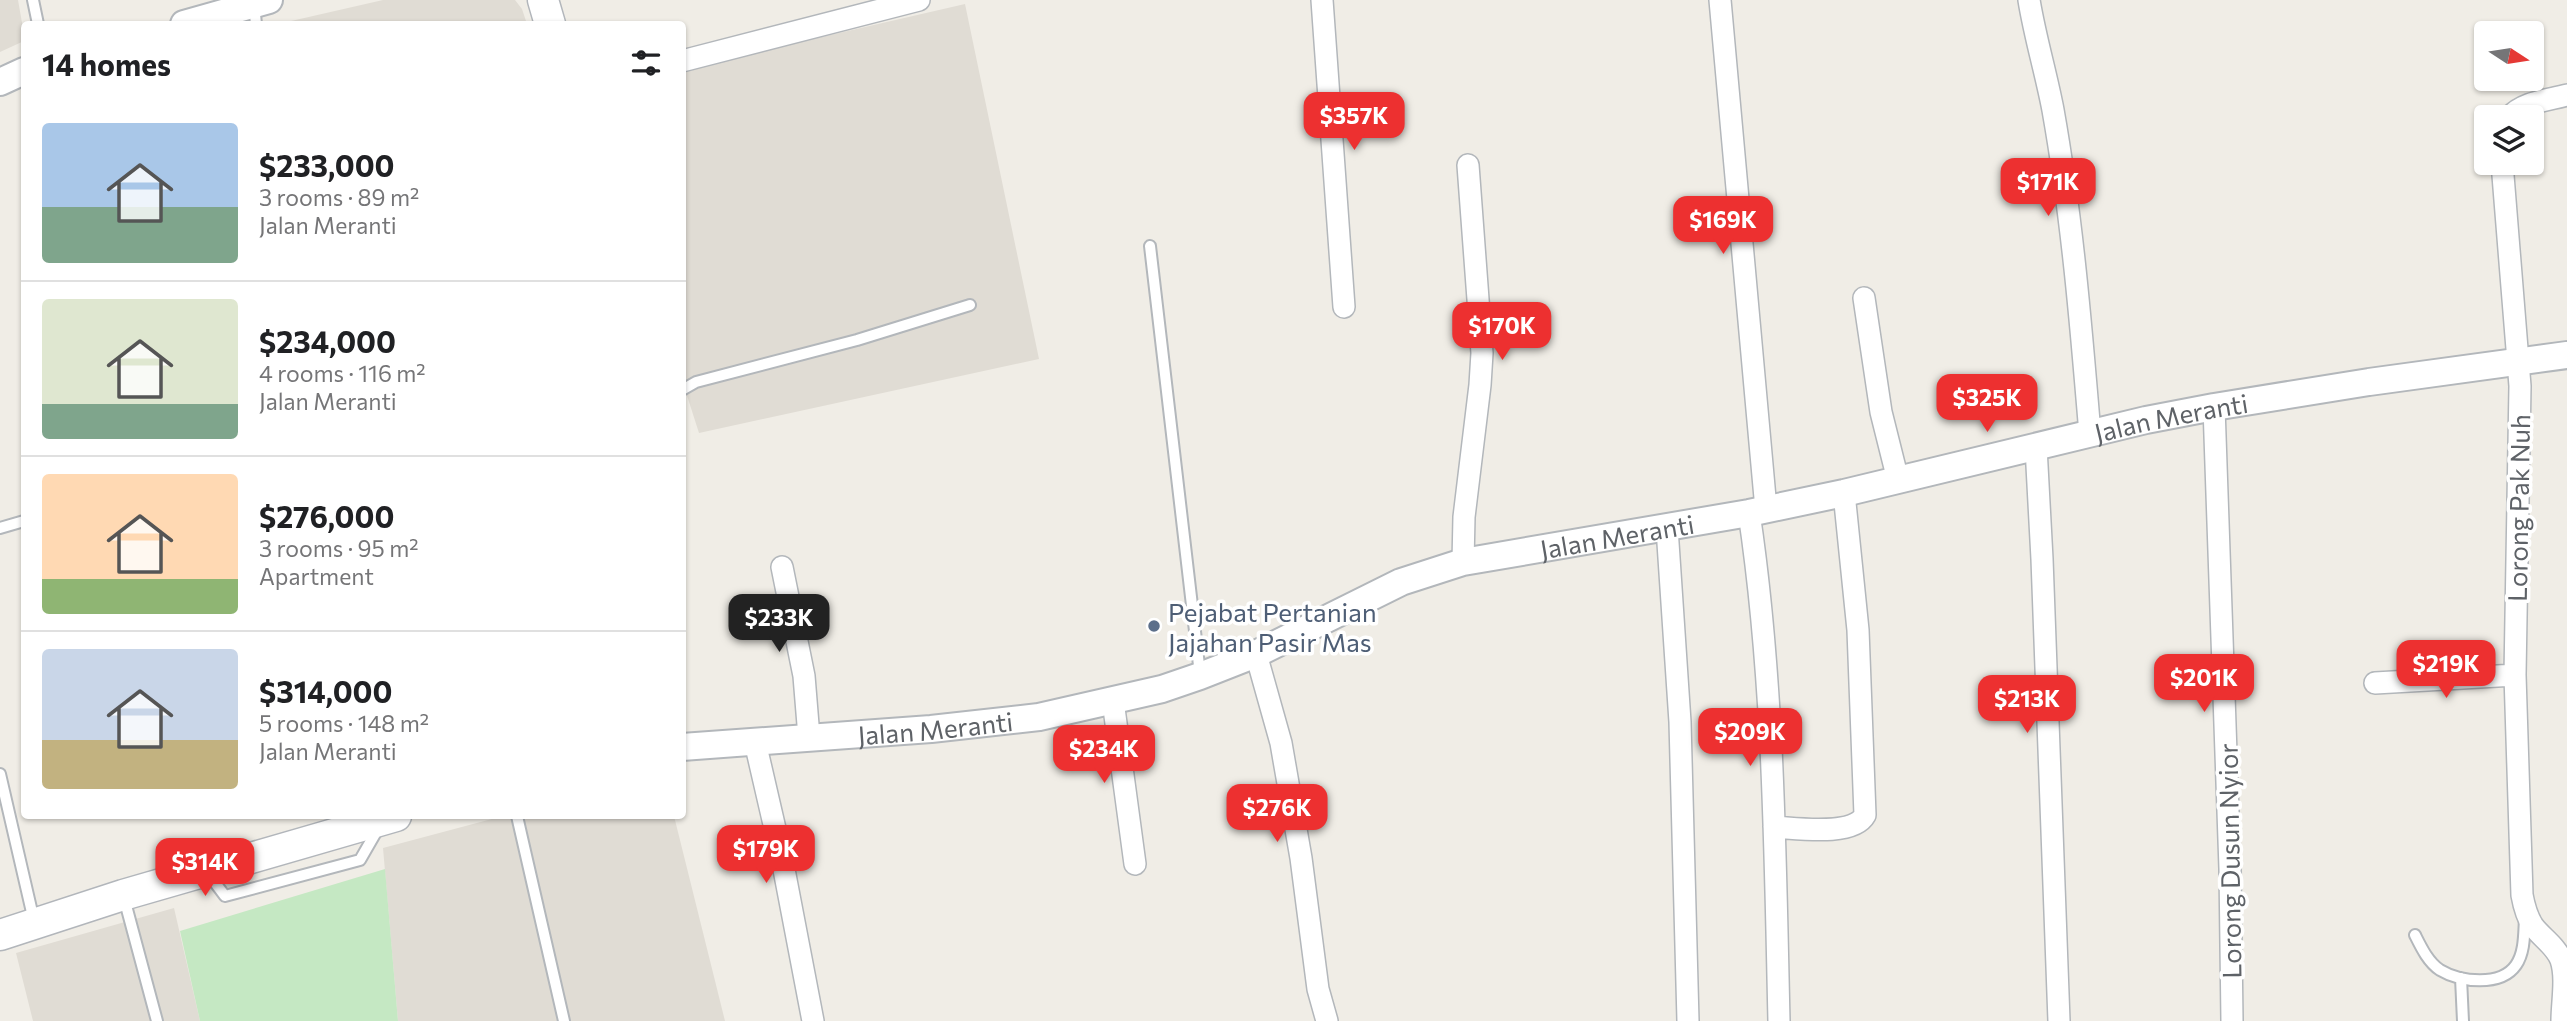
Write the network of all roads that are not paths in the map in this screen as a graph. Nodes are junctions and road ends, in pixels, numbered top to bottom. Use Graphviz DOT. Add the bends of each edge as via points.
graph roads {
  1 [pos="33,0"];
  2 [pos="919,0"];
  3 [pos="1322,0"];
  4 [pos="1720,0"];
  5 [pos="2029,0"];
  6 [pos="260,10"];
  7 [pos="37,21"];
  8 [pos="200,21"];
  9 [pos="686,60"];
  10 [pos="21,72"];
  11 [pos="0,82"];
  12 [pos="2567,95"];
  13 [pos="2527,105"];
  14 [pos="1468,165"];
  15 [pos="2503,175"];
  16 [pos="1150,246"];
  17 [pos="1864,298"];
  18 [pos="970,305"];
  19 [pos="1344,307"];
  20 [pos="2567,355"];
  21 [pos="2519,361"];
  22 [pos="686,388"];
  23 [pos="2214,407"];
  24 [pos="2090,434"];
  25 [pos="2036,447"];
  26 [pos="1898,480"];
  27 [pos="1844,493"];
  28 [pos="1757,511"];
  29 [pos="21,522"];
  30 [pos="0,528"];
  31 [pos="1668,528"];
  32 [pos="1463,562"];
  33 [pos="782,566"];
  34 [pos="1256,654"];
  35 [pos="2515,675"];
  36 [pos="1200,676"];
  37 [pos="2375,683"];
  38 [pos="1113,701"];
  39 [pos="809,737"];
  40 [pos="755,742"];
  41 [pos="686,747"];
  42 [pos="0,774"];
  43 [pos="381,819"];
  44 [pos="518,819"];
  45 [pos="1774,827"];
  46 [pos="1135,864"];
  47 [pos="123,895"];
  48 [pos="2526,911"];
  49 [pos="35,924"];
  50 [pos="0,935"];
  51 [pos="2415,935"];
  52 [pos="2544,937"];
  53 [pos="2567,945"];
  54 [pos="2461,978"];
  55 [pos="157,1021"];
  56 [pos="564,1021"];
  57 [pos="814,1021"];
  58 [pos="1327,1021"];
  59 [pos="1688,1021"];
  60 [pos="1779,1021"];
  61 [pos="2059,1021"];
  62 [pos="2232,1021"];
  63 [pos="2463,1021"];
  64 [pos="2562,1021"];
  1 -- 7 [label="lane"];
  2 -- 9 [label="street"];
  3 -- 19 [label="street"];
  4 -- 28 [label="street"];
  5 -- 24 [label="street" via="2053,107 2072,237"];
  6 -- 8 [label="street"];
  10 -- 11 [label="street"];
  12 -- 13 [label="street"];
  14 -- 32 [label="street" via="1482,353"];
  15 -- 21 [label="street, Lorong Pak Nuh"];
  16 -- 36 [label="lane"];
  17 -- 26 [label="street" via="1881,412"];
  18 -- 22 [label="lane"];
  20 -- 21 [label="street, Jalan Meranti"];
  21 -- 23 [label="street, Jalan Meranti"];
  21 -- 35 [label="street, Lorong Pak Nuh"];
  23 -- 24 [label="street, Jalan Meranti"];
  23 -- 62 [label="street, Lorong Dusun Nyior"];
  24 -- 25 [label="street, Jalan Meranti"];
  25 -- 26 [label="street, Jalan Meranti"];
  25 -- 61 [label="street"];
  26 -- 27 [label="street, Jalan Meranti"];
  27 -- 28 [label="street, Jalan Meranti"];
  27 -- 45 [label="street" via="1858,630 1865,815 1853,826 1833,829"];
  28 -- 31 [label="street, Jalan Meranti"];
  28 -- 45 [label="street"];
  29 -- 30 [label="lane"];
  31 -- 32 [label="street, Jalan Meranti"];
  31 -- 59 [label="street" via="1680,722"];
  32 -- 34 [label="street, Jalan Meranti" via="1401,582"];
  33 -- 39 [label="street" via="804,676"];
  34 -- 36 [label="street, Jalan Meranti"];
  34 -- 58 [label="street" via="1281,743 1318,989"];
  35 -- 37 [label="street"];
  35 -- 48 [label="street, Lorong Pak Nuh" via="2519,844"];
  36 -- 38 [label="street, Jalan Meranti"];
  38 -- 39 [label="street, Jalan Meranti" via="1040,717"];
  38 -- 46 [label="street"];
  39 -- 40 [label="street, Jalan Meranti"];
  40 -- 41 [label="street, Jalan Meranti"];
  40 -- 57 [label="street"];
  42 -- 49 [label="lane"];
  43 -- 47 [label="main road"];
  44 -- 56 [label="lane"];
  45 -- 60 [label="street"];
  47 -- 49 [label="main road"];
  47 -- 55 [label="lane"];
  48 -- 52 [label="street, Lorong Pak Nuh"];
  48 -- 54 [label="lane" via="2522,950 2514,969 2497,978"];
  49 -- 50 [label="main road"];
  51 -- 54 [label="lane" via="2440,970"];
  52 -- 53 [label="street"];
  52 -- 64 [label="street, Lorong Pak Nuh" via="2561,961"];
  54 -- 63 [label="lane"];
}
